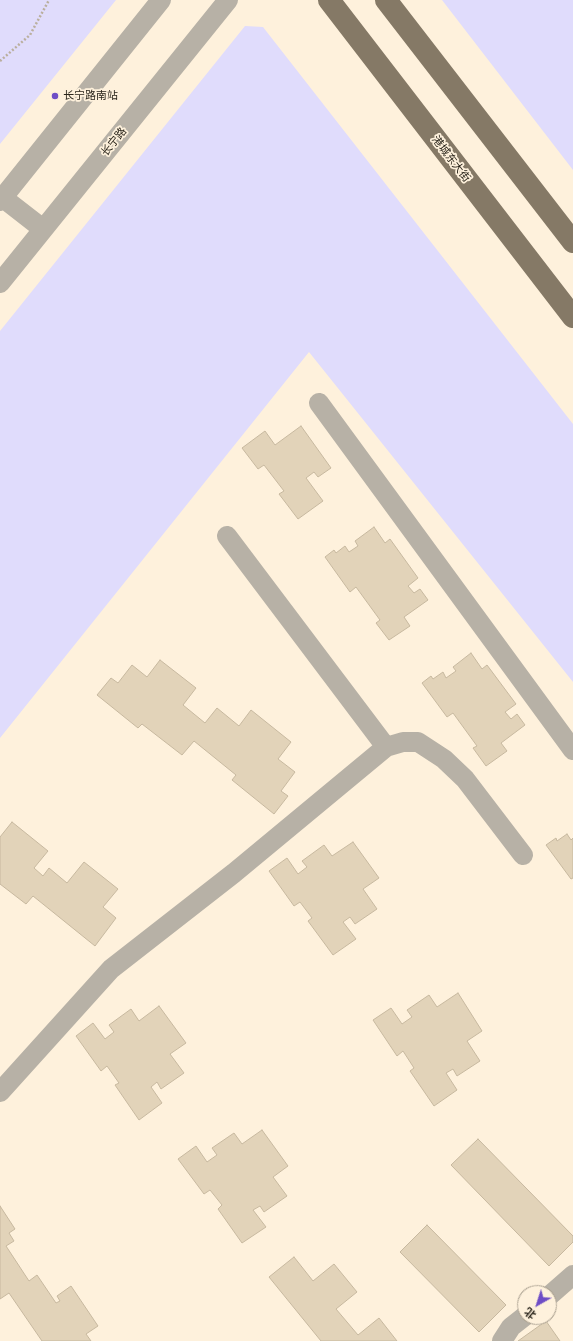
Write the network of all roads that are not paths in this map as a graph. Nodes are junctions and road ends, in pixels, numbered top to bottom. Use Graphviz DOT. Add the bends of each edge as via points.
graph roads {
  1 [pos="161,0"];
  2 [pos="228,0"];
  3 [pos="329,0"];
  4 [pos="386,0"];
  5 [pos="1,199"];
  6 [pos="43,230"];
  7 [pos="573,242"];
  8 [pos="0,283"];
  9 [pos="573,317"];
  10 [pos="319,403"];
  11 [pos="227,536"];
  12 [pos="386,747"];
  13 [pos="573,750"];
  14 [pos="523,855"];
  15 [pos="0,1092"];
  16 [pos="573,1275"];
  17 [pos="557,1289"];
  18 [pos="517,1322"];
  19 [pos="502,1341"];
  1 -- 5 [label="street"];
  2 -- 6 [label="street, 长宁路"];
  3 -- 9 [label="main road, 港城东大街"];
  4 -- 7 [label="main road"];
  5 -- 6 [label="street"];
  6 -- 8 [label="street, 长宁路"];
  10 -- 13 [label="street"];
  11 -- 12 [label="street"];
  12 -- 14 [label="street" via="402,742 418,742 444,759 465,779"];
  12 -- 15 [label="street" via="234,873 111,969"];
  16 -- 17 [label="street"];
  18 -- 19 [label="street"];
}
